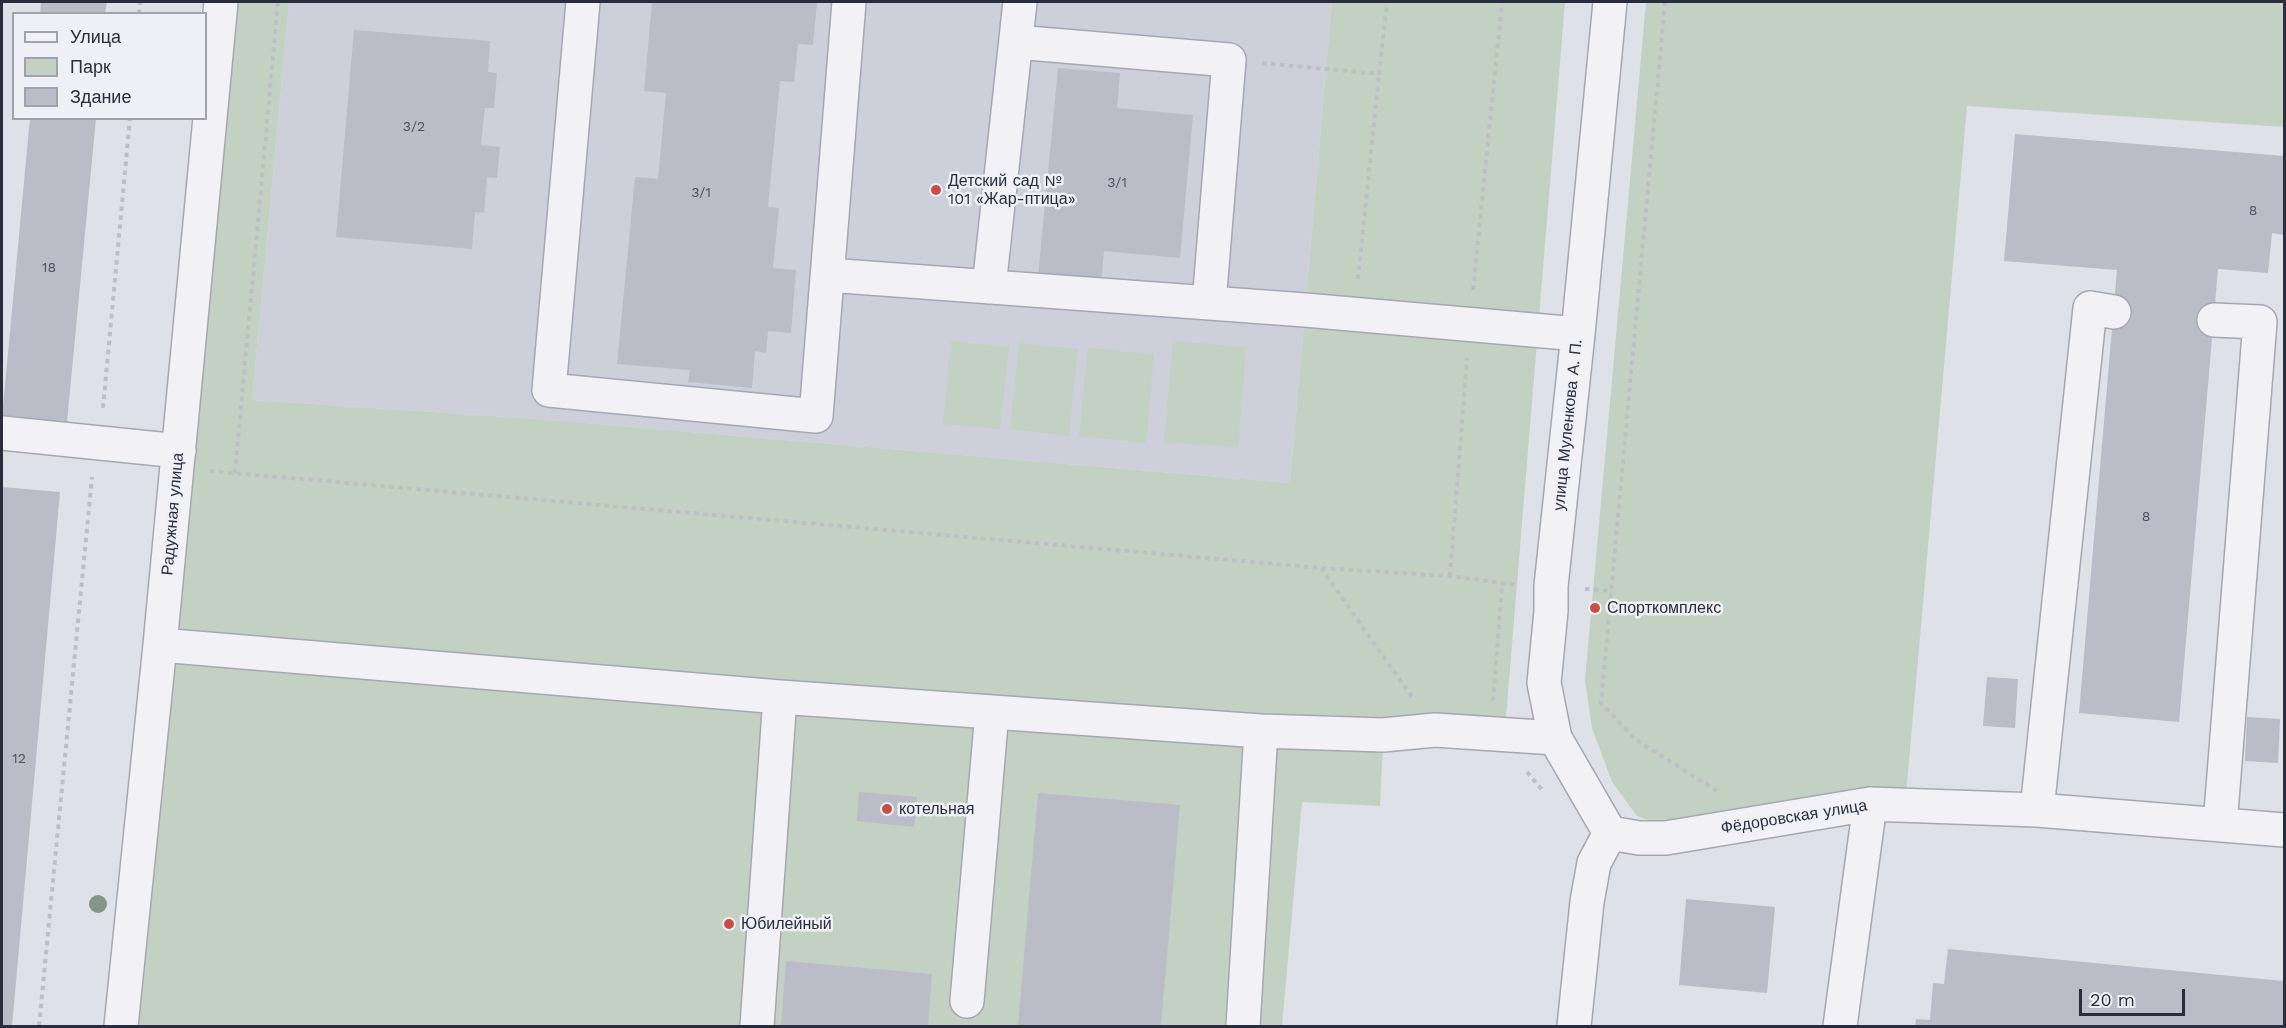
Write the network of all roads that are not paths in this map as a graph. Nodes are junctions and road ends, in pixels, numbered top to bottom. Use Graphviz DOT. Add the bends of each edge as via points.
graph roads {
  1 [pos="221,2"];
  2 [pos="583,2"];
  3 [pos="849,2"];
  4 [pos="1020,2"];
  5 [pos="1610,2"];
  6 [pos="1016,42"];
  7 [pos="828,275"];
  8 [pos="989,287"];
  9 [pos="1209,303"];
  10 [pos="2114,312"];
  11 [pos="2214,320"];
  12 [pos="1578,334"];
  13 [pos="2,433"];
  14 [pos="179,451"];
  15 [pos="160,645"];
  16 [pos="780,697"];
  17 [pos="992,712"];
  18 [pos="1261,731"];
  19 [pos="1555,738"];
  20 [pos="1870,804"];
  21 [pos="2037,810"];
  22 [pos="2220,825"];
  23 [pos="2284,830"];
  24 [pos="1610,833"];
  25 [pos="967,1001"];
  26 [pos="121,1026"];
  27 [pos="758,1026"];
  28 [pos="1243,1026"];
  29 [pos="1574,1026"];
  30 [pos="1840,1026"];
  1 -- 14 [label="street, Радужная улица"];
  2 -- 7 [label="street" via="549,390 816,416"];
  3 -- 7 [label="street"];
  4 -- 6 [label="street"];
  5 -- 12 [label="street, улица Муленкова А. П."];
  6 -- 8 [label="street"];
  6 -- 9 [label="street" via="1230,60"];
  7 -- 8 [label="street"];
  8 -- 9 [label="street"];
  9 -- 12 [label="street"];
  10 -- 21 [label="street" via="2090,308"];
  11 -- 22 [label="street" via="2260,322"];
  12 -- 19 [label="street, улица Муленкова А. П." via="1544,683"];
  13 -- 14 [label="street"];
  14 -- 15 [label="street, Радужная улица"];
  15 -- 16 [label="street"];
  15 -- 26 [label="street, Радужная улица"];
  16 -- 17 [label="street"];
  16 -- 27 [label="street"];
  17 -- 18 [label="street"];
  17 -- 25 [label="street"];
  18 -- 19 [label="street" via="1383,735 1435,730"];
  18 -- 28 [label="street"];
  19 -- 24 [label="street, улица Муленкова А. П."];
  20 -- 21 [label="street, Фёдоровская улица"];
  20 -- 24 [label="street, Фёдоровская улица" via="1666,838"];
  20 -- 30 [label="street"];
  21 -- 22 [label="street, Фёдоровская улица"];
  22 -- 23 [label="street, Фёдоровская улица"];
  24 -- 29 [label="street" via="1594,863 1588,892"];
}
